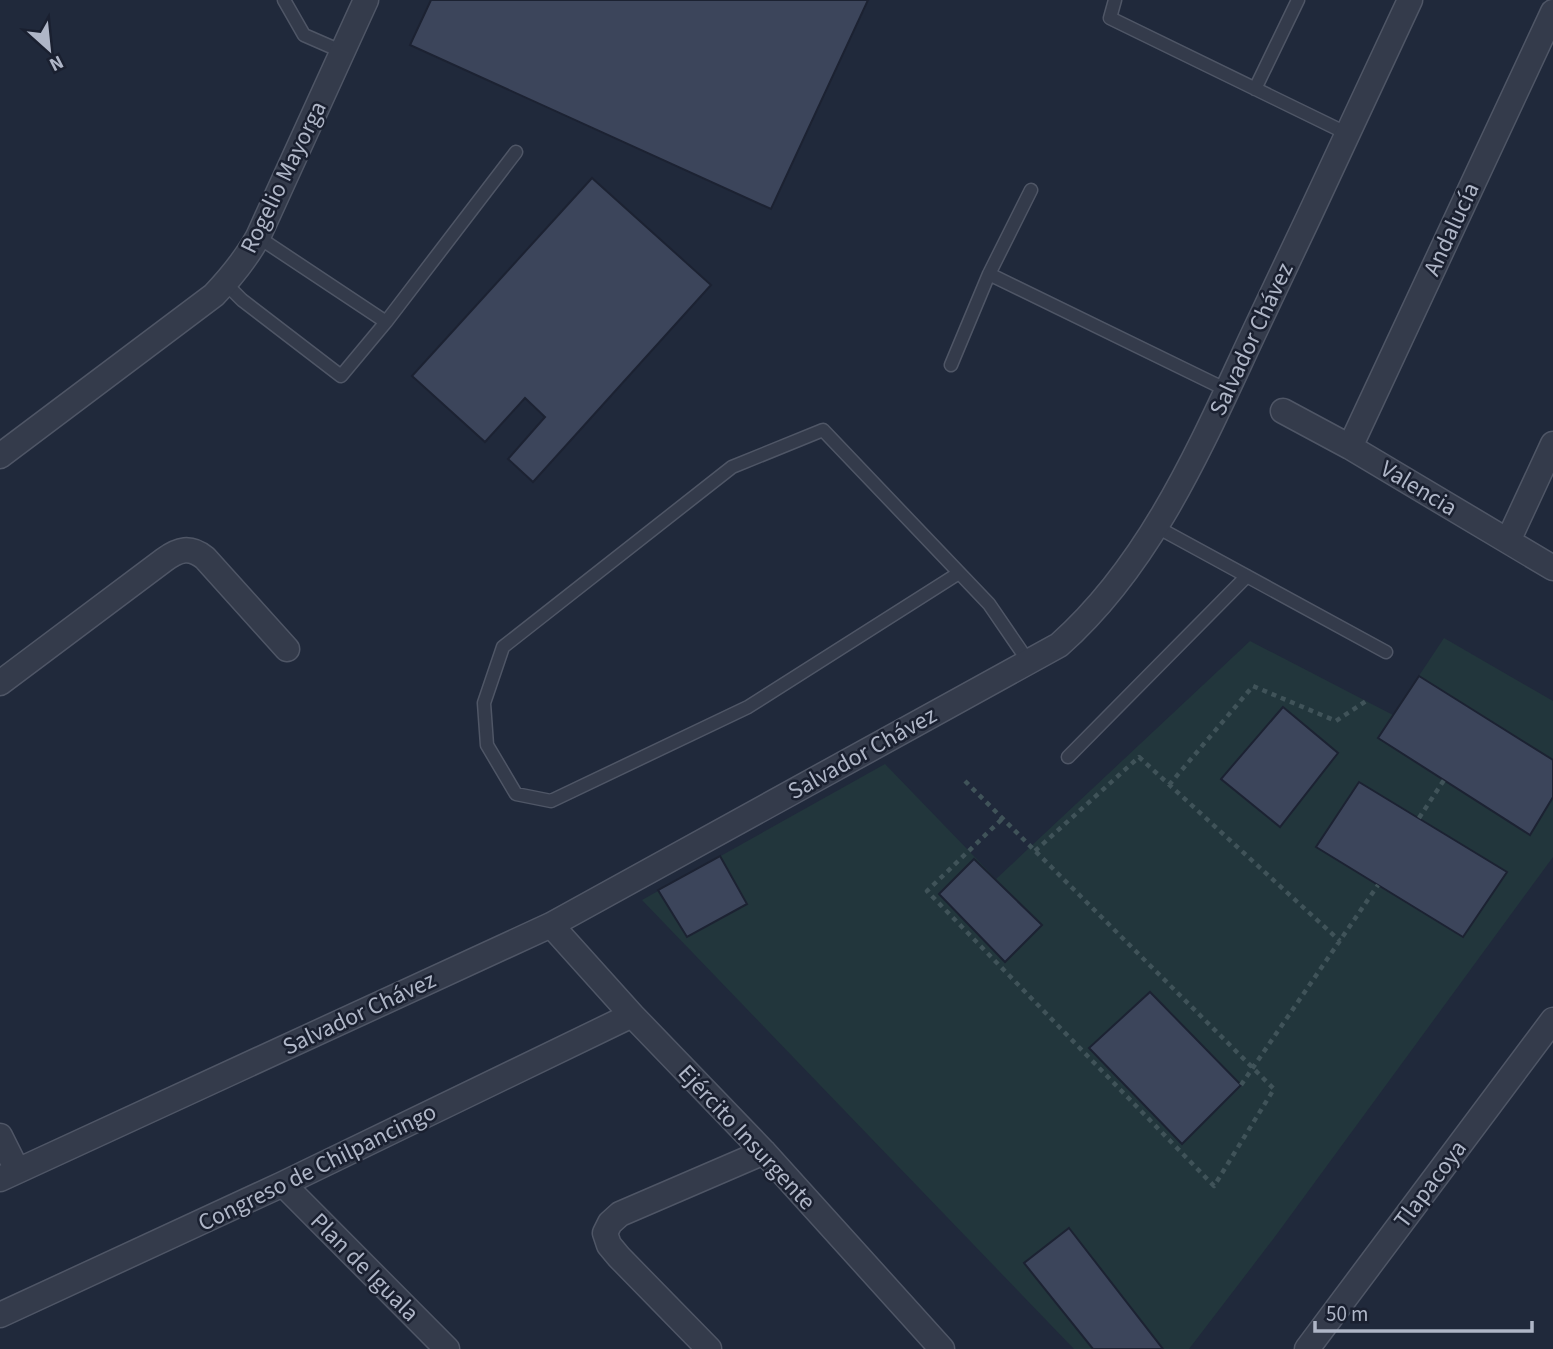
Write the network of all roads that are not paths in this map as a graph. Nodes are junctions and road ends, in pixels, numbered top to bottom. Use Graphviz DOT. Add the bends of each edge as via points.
graph roads {
  1 [pos="284,0"];
  2 [pos="366,0"];
  3 [pos="1115,0"];
  4 [pos="1298,0"];
  5 [pos="1410,0"];
  6 [pos="1553,12"];
  7 [pos="343,52"];
  8 [pos="1255,89"];
  9 [pos="1348,134"];
  10 [pos="516,152"];
  11 [pos="1031,190"];
  12 [pos="258,237"];
  13 [pos="989,274"];
  14 [pos="225,283"];
  15 [pos="386,322"];
  16 [pos="951,365"];
  17 [pos="1227,390"];
  18 [pos="1283,411"];
  19 [pos="1553,444"];
  20 [pos="1350,447"];
  21 [pos="0,456"];
  22 [pos="1155,526"];
  23 [pos="1508,541"];
  24 [pos="1553,568"];
  25 [pos="959,573"];
  26 [pos="1247,576"];
  27 [pos="287,649"];
  28 [pos="1386,652"];
  29 [pos="1028,661"];
  30 [pos="0,683"];
  31 [pos="1068,757"];
  32 [pos="551,925"];
  33 [pos="632,1015"];
  34 [pos="1553,1020"];
  35 [pos="0,1136"];
  36 [pos="764,1152"];
  37 [pos="8,1175"];
  38 [pos="283,1184"];
  39 [pos="0,1315"];
  40 [pos="447,1349"];
  41 [pos="709,1349"];
  42 [pos="942,1349"];
  43 [pos="1307,1349"];
  1 -- 7 [label="lane" via="304,35"];
  2 -- 7 [label="street, Rogelio Mayorga"];
  3 -- 8 [label="lane" via="1110,19"];
  4 -- 8 [label="lane"];
  5 -- 9 [label="street, Salvador Chávez"];
  6 -- 20 [label="street, Andalucía"];
  7 -- 12 [label="street, Rogelio Mayorga"];
  8 -- 9 [label="lane"];
  9 -- 17 [label="street, Salvador Chávez"];
  10 -- 15 [label="lane"];
  11 -- 13 [label="lane"];
  12 -- 14 [label="street, Rogelio Mayorga"];
  12 -- 15 [label="lane"];
  13 -- 16 [label="lane"];
  13 -- 17 [label="lane"];
  14 -- 15 [label="lane" via="341,376"];
  14 -- 21 [label="street, Rogelio Mayorga"];
  17 -- 22 [label="street, Salvador Chávez" via="1183,483"];
  18 -- 20 [label="street, Valencia"];
  19 -- 23 [label="street"];
  20 -- 23 [label="street, Valencia"];
  22 -- 26 [label="lane"];
  22 -- 29 [label="street, Salvador Chávez" via="1089,618 1059,645"];
  23 -- 24 [label="street, Valencia"];
  25 -- 25 [label="lane" via="823,430 732,467 503,647 484,703 487,745 516,794 551,801 748,707"];
  25 -- 29 [label="lane" via="989,604"];
  26 -- 28 [label="lane"];
  26 -- 31 [label="lane"];
  27 -- 30 [label="street" via="205,558 184,549"];
  29 -- 32 [label="street, Salvador Chávez"];
  32 -- 33 [label="street, Ejército Insurgente"];
  32 -- 37 [label="street, Salvador Chávez"];
  33 -- 36 [label="street, Ejército Insurgente"];
  33 -- 38 [label="street, Congreso de Chilpancingo"];
  34 -- 43 [label="street, Tlapacoya"];
  35 -- 37 [label="street"];
  36 -- 41 [label="street" via="620,1214 605,1233 619,1257"];
  36 -- 42 [label="street, Ejército Insurgente"];
  38 -- 39 [label="street, Congreso de Chilpancingo"];
  38 -- 40 [label="street, Plan de Iguala"];
}
